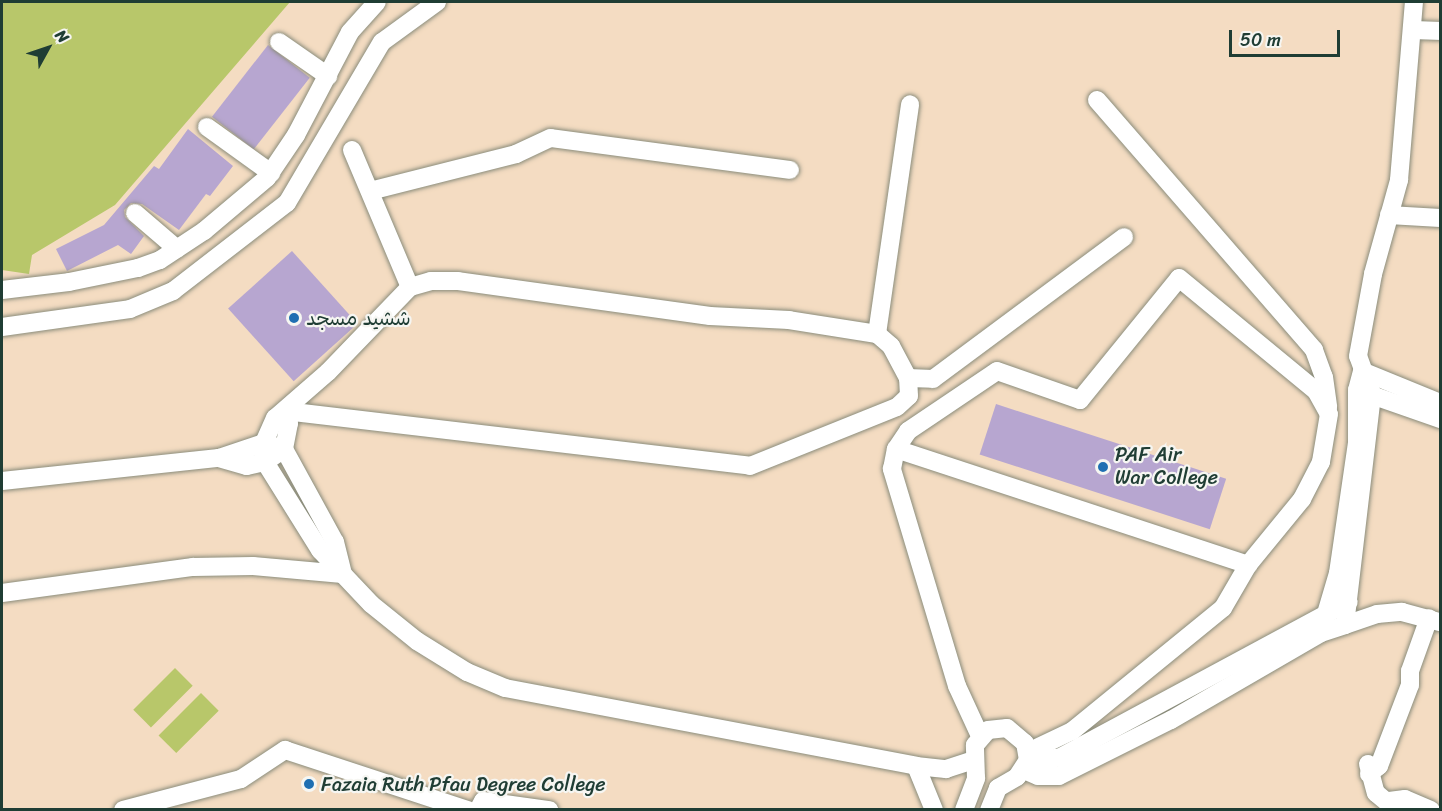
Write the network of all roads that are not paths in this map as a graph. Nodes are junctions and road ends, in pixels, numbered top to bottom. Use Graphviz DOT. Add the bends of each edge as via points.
graph roads {
  1 [pos="377,2"];
  2 [pos="437,2"];
  3 [pos="1414,2"];
  4 [pos="1415,30"];
  5 [pos="1440,31"];
  6 [pos="279,42"];
  7 [pos="327,76"];
  8 [pos="1097,100"];
  9 [pos="910,104"];
  10 [pos="207,127"];
  11 [pos="352,150"];
  12 [pos="790,170"];
  13 [pos="271,173"];
  14 [pos="370,191"];
  15 [pos="135,213"];
  16 [pos="1389,215"];
  17 [pos="1440,218"];
  18 [pos="1124,237"];
  19 [pos="177,249"];
  20 [pos="410,287"];
  21 [pos="2,290"];
  22 [pos="2,327"];
  23 [pos="877,334"];
  24 [pos="1362,371"];
  25 [pos="908,378"];
  26 [pos="1364,392"];
  27 [pos="1440,403"];
  28 [pos="285,411"];
  29 [pos="1329,414"];
  30 [pos="1440,419"];
  31 [pos="264,443"];
  32 [pos="284,449"];
  33 [pos="896,449"];
  34 [pos="219,458"];
  35 [pos="265,462"];
  36 [pos="2,481"];
  37 [pos="1248,566"];
  38 [pos="343,574"];
  39 [pos="2,593"];
  40 [pos="1349,602"];
  41 [pos="1327,611"];
  42 [pos="1435,620"];
  43 [pos="1345,624"];
  44 [pos="1321,633"];
  45 [pos="980,736"];
  46 [pos="974,760"];
  47 [pos="1026,761"];
  48 [pos="916,766"];
  49 [pos="1392,805"];
  50 [pos="123,810"];
  51 [pos="468,810"];
  52 [pos="478,810"];
  53 [pos="549,810"];
  54 [pos="934,810"];
  55 [pos="964,810"];
  56 [pos="989,810"];
  57 [pos="1431,810"];
  1 -- 7 [label="street" via="350,32"];
  2 -- 22 [label="street" via="382,42 287,203 173,291 130,309"];
  3 -- 4 [label="street"];
  4 -- 5 [label="street"];
  4 -- 16 [label="street" via="1399,180"];
  6 -- 7 [label="street"];
  7 -- 13 [label="street"];
  8 -- 29 [label="street" via="1314,350 1324,377"];
  9 -- 23 [label="street"];
  10 -- 13 [label="street"];
  11 -- 14 [label="street"];
  12 -- 14 [label="street" via="551,138 516,154"];
  13 -- 19 [label="street"];
  14 -- 20 [label="street"];
  15 -- 19 [label="street"];
  16 -- 17 [label="street"];
  16 -- 24 [label="street" via="1358,356"];
  18 -- 25 [label="street" via="933,379"];
  19 -- 21 [label="street" via="138,268"];
  20 -- 23 [label="street" via="458,281 710,316 789,320"];
  20 -- 28 [label="street"];
  23 -- 25 [label="street" via="891,346"];
  24 -- 26 [label="street"];
  24 -- 27 [label="street"];
  25 -- 28 [label="street" via="909,396 897,407 750,466"];
  26 -- 30 [label="street"];
  26 -- 40 [label="street"];
  26 -- 41 [label="street" via="1338,573"];
  28 -- 31 [label="street" via="275,418"];
  28 -- 32 [label="street" via="289,423"];
  29 -- 33 [label="street" via="1316,391 1179,278 1080,400 997,371 908,431"];
  29 -- 37 [label="street" via="1322,462 1312,481"];
  31 -- 32 [label="street"];
  31 -- 34 [label="street"];
  31 -- 35 [label="street"];
  32 -- 35 [label="street"];
  32 -- 38 [label="street" via="335,542"];
  33 -- 37 [label="street"];
  33 -- 45 [label="street" via="892,469 957,686"];
  34 -- 35 [label="street" via="248,466"];
  34 -- 36 [label="street"];
  35 -- 38 [label="street" via="320,550"];
  37 -- 47 [label="street" via="1223,608 1072,731"];
  38 -- 39 [label="street" via="253,566 192,567"];
  38 -- 48 [label="street" via="371,604 417,641 467,672 505,688"];
  40 -- 41 [label="street"];
  40 -- 43 [label="street"];
  41 -- 44 [label="street"];
  41 -- 47 [label="street" via="1059,758"];
  42 -- 43 [label="street" via="1401,612 1377,614"];
  42 -- 49 [label="street" via="1410,671 1410,685 1379,766 1369,774 1376,793"];
  43 -- 44 [label="street"];
  44 -- 47 [label="street" via="1171,720 1059,776 1038,776"];
  45 -- 46 [label="street"];
  45 -- 47 [label="street" via="988,730 1007,728 1020,735"];
  46 -- 48 [label="street" via="946,769"];
  46 -- 55 [label="street" via="976,778"];
  47 -- 56 [label="street" via="998,788"];
  48 -- 54 [label="street"];
  49 -- 57 [label="street" via="1405,799"];
  50 -- 51 [label="street" via="241,778 285,750"];
  52 -- 53 [label="street" via="483,801"];
}
